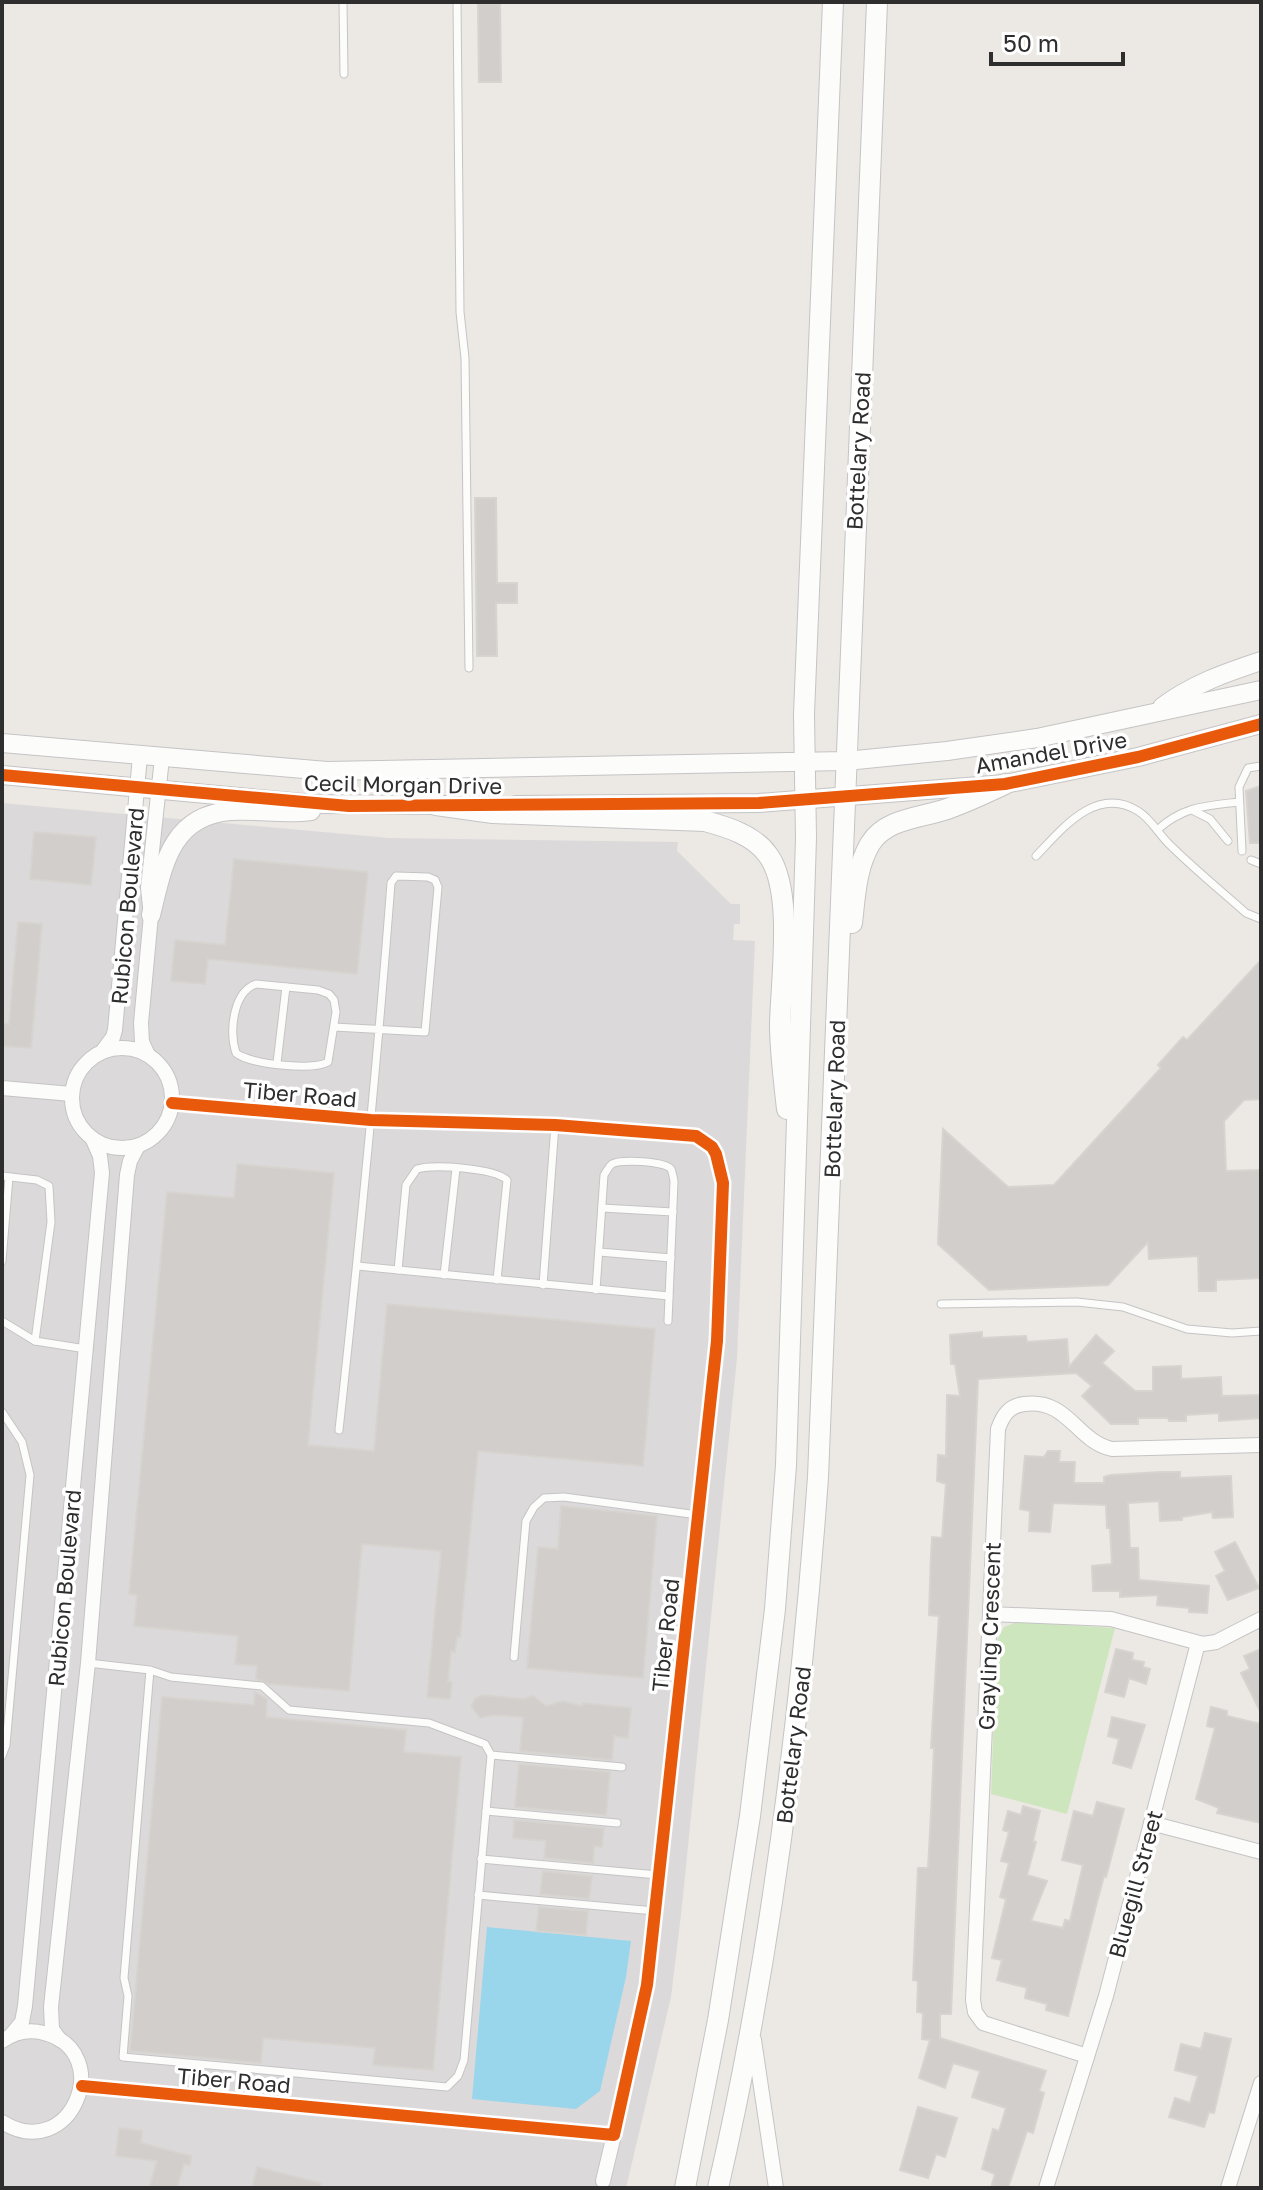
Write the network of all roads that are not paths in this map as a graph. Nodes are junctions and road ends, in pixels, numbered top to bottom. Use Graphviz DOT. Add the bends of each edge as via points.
graph roads {
  1 [pos="343,2"];
  2 [pos="457,2"];
  3 [pos="833,2"];
  4 [pos="877,2"];
  5 [pos="344,74"];
  6 [pos="1261,661"];
  7 [pos="469,668"];
  8 [pos="1261,690"];
  9 [pos="1157,711"];
  10 [pos="1261,724"];
  11 [pos="2,743"];
  12 [pos="140,756"];
  13 [pos="162,758"];
  14 [pos="804,761"];
  15 [pos="846,761"];
  16 [pos="1261,766"];
  17 [pos="2,775"];
  18 [pos="1005,784"];
  19 [pos="138,788"];
  20 [pos="159,790"];
  21 [pos="845,799"];
  22 [pos="806,801"];
  23 [pos="1239,802"];
  24 [pos="436,805"];
  25 [pos="349,806"];
  26 [pos="1190,810"];
  27 [pos="1157,830"];
  28 [pos="1228,841"];
  29 [pos="1242,851"];
  30 [pos="1036,856"];
  31 [pos="1251,860"];
  32 [pos="1261,864"];
  33 [pos="151,915"];
  34 [pos="1261,919"];
  35 [pos="286,987"];
  36 [pos="334,1027"];
  37 [pos="380,1029"];
  38 [pos="836,1042"];
  39 [pos="101,1053"];
  40 [pos="148,1055"];
  41 [pos="277,1063"];
  42 [pos="2,1088"];
  43 [pos="72,1094"];
  44 [pos="172,1103"];
  45 [pos="371,1120"];
  46 [pos="555,1125"];
  47 [pos="93,1140"];
  48 [pos="138,1146"];
  49 [pos="456,1169"];
  50 [pos="5,1176"];
  51 [pos="794,1205"];
  52 [pos="602,1208"];
  53 [pos="673,1212"];
  54 [pos="599,1252"];
  55 [pos="671,1258"];
  56 [pos="2,1261"];
  57 [pos="357,1266"];
  58 [pos="398,1270"];
  59 [pos="444,1275"];
  60 [pos="497,1280"];
  61 [pos="543,1285"];
  62 [pos="596,1290"];
  63 [pos="669,1296"];
  64 [pos="941,1304"];
  65 [pos="2,1321"];
  66 [pos="668,1321"];
  67 [pos="1261,1331"];
  68 [pos="35,1341"];
  69 [pos="86,1349"];
  70 [pos="2,1412"];
  71 [pos="339,1430"];
  72 [pos="1261,1445"];
  73 [pos="698,1515"];
  74 [pos="990,1614"];
  75 [pos="1261,1619"];
  76 [pos="1198,1643"];
  77 [pos="514,1657"];
  78 [pos="88,1663"];
  79 [pos="150,1670"];
  80 [pos="491,1755"];
  81 [pos="2,1756"];
  82 [pos="622,1767"];
  83 [pos="486,1811"];
  84 [pos="617,1823"];
  85 [pos="1151,1823"];
  86 [pos="1261,1852"];
  87 [pos="481,1859"];
  88 [pos="659,1875"];
  89 [pos="478,1895"];
  90 [pos="655,1911"];
  91 [pos="752,2019"];
  92 [pos="7,2038"];
  93 [pos="60,2040"];
  94 [pos="1087,2056"];
  95 [pos="1261,2083"];
  96 [pos="82,2086"];
  97 [pos="2,2122"];
  98 [pos="614,2135"];
  99 [pos="603,2181"];
  100 [pos="685,2188"];
  101 [pos="718,2188"];
  102 [pos="776,2188"];
  103 [pos="1046,2188"];
  104 [pos="1228,2188"];
  1 -- 5 [label="lane"];
  2 -- 7 [label="lane"];
  3 -- 14 [label="main road, Bottelary Road"];
  4 -- 15 [label="main road, Bottelary Road"];
  6 -- 9 [label="street" via="1203,681"];
  8 -- 9 [label="street, Amandel Drive"];
  9 -- 15 [label="street, Amandel Drive" via="1022,740"];
  10 -- 18 [label="street, Amandel Drive" via="1138,757"];
  11 -- 12 [label="street, Cecil Morgan Drive"];
  12 -- 13 [label="street, Cecil Morgan Drive"];
  12 -- 19 [label="street, Rubicon Boulevard"];
  13 -- 14 [label="street, Cecil Morgan Drive" via="327,771"];
  13 -- 20 [label="street, Rubicon Boulevard"];
  14 -- 15 [label="street, Amandel Drive"];
  14 -- 22 [label="main road, Bottelary Road"];
  15 -- 21 [label="main road, Bottelary Road"];
  16 -- 23 [label="lane" via="1248,768 1243,776"];
  17 -- 19 [label="street, Cecil Morgan Drive"];
  18 -- 21 [label="street, Amandel Drive"];
  18 -- 38 [label="main road" via="894,824 869,845 857,881"];
  19 -- 20 [label="street, Cecil Morgan Drive"];
  19 -- 39 [label="street, Rubicon Boulevard" via="115,1030"];
  20 -- 25 [label="street, Cecil Morgan Drive"];
  20 -- 33 [label="street, Rubicon Boulevard" via="148,888"];
  21 -- 22 [label="street, Amandel Drive"];
  21 -- 38 [label="main road, Bottelary Road"];
  22 -- 24 [label="street, Cecil Morgan Drive"];
  22 -- 51 [label="main road, Bottelary Road"];
  23 -- 26 [label="lane"];
  23 -- 29 [label="lane"];
  24 -- 25 [label="street, Cecil Morgan Drive"];
  24 -- 51 [label="main road" via="493,813 705,821 755,841 768,854 783,894 780,1028"];
  25 -- 33 [label="street" via="288,815 231,811 188,826 170,852"];
  26 -- 27 [label="lane"];
  26 -- 28 [label="lane" via="1210,819"];
  27 -- 30 [label="lane" via="1129,807 1095,806 1077,814"];
  27 -- 34 [label="lane" via="1246,913"];
  31 -- 32 [label="lane"];
  33 -- 40 [label="street, Rubicon Boulevard" via="141,1034"];
  35 -- 36 [label="lane" via="329,994 336,1012"];
  35 -- 41 [label="lane"];
  35 -- 41 [label="lane" via="246,987 234,1022 236,1053"];
  36 -- 37 [label="lane"];
  36 -- 41 [label="lane" via="328,1062 309,1067"];
  37 -- 37 [label="lane" via="391,883 402,875 428,877 438,887 425,1032"];
  37 -- 45 [label="lane"];
  38 -- 91 [label="main road, Bottelary Road" via="810,1585 781,1837"];
  39 -- 40 [label="street" via="118,1048"];
  39 -- 43 [label="street" via="87,1062"];
  40 -- 44 [label="street" via="170,1081"];
  42 -- 43 [label="street"];
  43 -- 47 [label="street" via="81,1127"];
  44 -- 45 [label="street, Tiber Road"];
  44 -- 48 [label="street" via="163,1127"];
  45 -- 46 [label="street, Tiber Road"];
  45 -- 57 [label="lane"];
  46 -- 61 [label="lane"];
  46 -- 73 [label="street, Tiber Road" via="696,1136 712,1147 720,1162 717,1341"];
  47 -- 48 [label="street" via="123,1149"];
  47 -- 69 [label="street, Rubicon Boulevard" via="102,1173"];
  48 -- 78 [label="street, Rubicon Boulevard" via="127,1175"];
  49 -- 58 [label="lane" via="424,1167 409,1178"];
  49 -- 59 [label="lane"];
  49 -- 60 [label="lane" via="495,1173 507,1180"];
  50 -- 56 [label="lane"];
  50 -- 68 [label="lane" via="49,1186 51,1222"];
  51 -- 100 [label="main road, Bottelary Road" via="786,1465 764,1713 733,1933"];
  52 -- 53 [label="lane"];
  52 -- 53 [label="lane" via="609,1166 620,1161 656,1163 672,1170"];
  52 -- 54 [label="lane"];
  53 -- 55 [label="lane"];
  54 -- 55 [label="lane"];
  54 -- 62 [label="lane"];
  55 -- 63 [label="lane"];
  57 -- 58 [label="lane"];
  57 -- 71 [label="lane"];
  58 -- 59 [label="lane"];
  59 -- 60 [label="lane"];
  60 -- 61 [label="lane"];
  61 -- 62 [label="lane"];
  62 -- 63 [label="lane"];
  63 -- 66 [label="lane"];
  64 -- 67 [label="lane" via="1087,1303 1123,1307 1187,1329"];
  65 -- 68 [label="lane"];
  68 -- 69 [label="lane"];
  69 -- 92 [label="street, Rubicon Boulevard" via="25,2006 22,2022"];
  70 -- 81 [label="lane" via="22,1442 30,1475"];
  72 -- 74 [label="street, Grayling Crescent" via="1112,1449 1094,1442 1060,1410 1039,1402 1012,1407 998,1429"];
  73 -- 77 [label="lane" via="544,1498 526,1521"];
  73 -- 88 [label="street, Tiber Road"];
  74 -- 76 [label="street" via="1111,1619"];
  74 -- 94 [label="street, Grayling Crescent" via="975,2012 991,2027"];
  75 -- 76 [label="street" via="1216,1642"];
  76 -- 85 [label="street, Bluegill Street"];
  78 -- 79 [label="lane"];
  78 -- 93 [label="street, Rubicon Boulevard" via="51,2007 52,2029"];
  79 -- 80 [label="lane" via="262,1686 289,1710 429,1723 485,1744"];
  79 -- 89 [label="lane" via="124,1978 128,1996 123,2057 447,2087 464,2060"];
  80 -- 82 [label="lane"];
  80 -- 83 [label="lane"];
  83 -- 84 [label="lane"];
  83 -- 87 [label="lane"];
  85 -- 86 [label="street"];
  85 -- 94 [label="street, Bluegill Street"];
  87 -- 88 [label="lane"];
  87 -- 89 [label="lane"];
  88 -- 90 [label="street, Tiber Road"];
  89 -- 90 [label="lane"];
  90 -- 98 [label="street, Tiber Road" via="647,1985"];
  91 -- 101 [label="main road, Bottelary Road"];
  91 -- 102 [label="street"];
  92 -- 93 [label="street" via="38,2032"];
  93 -- 96 [label="street, Rubicon Boulevard" via="77,2061"];
  94 -- 103 [label="street, Bluegill Street"];
  95 -- 104 [label="street"];
  96 -- 97 [label="street" via="77,2104 56,2126 26,2132"];
  96 -- 98 [label="street, Tiber Road"];
  98 -- 99 [label="street"];
}
